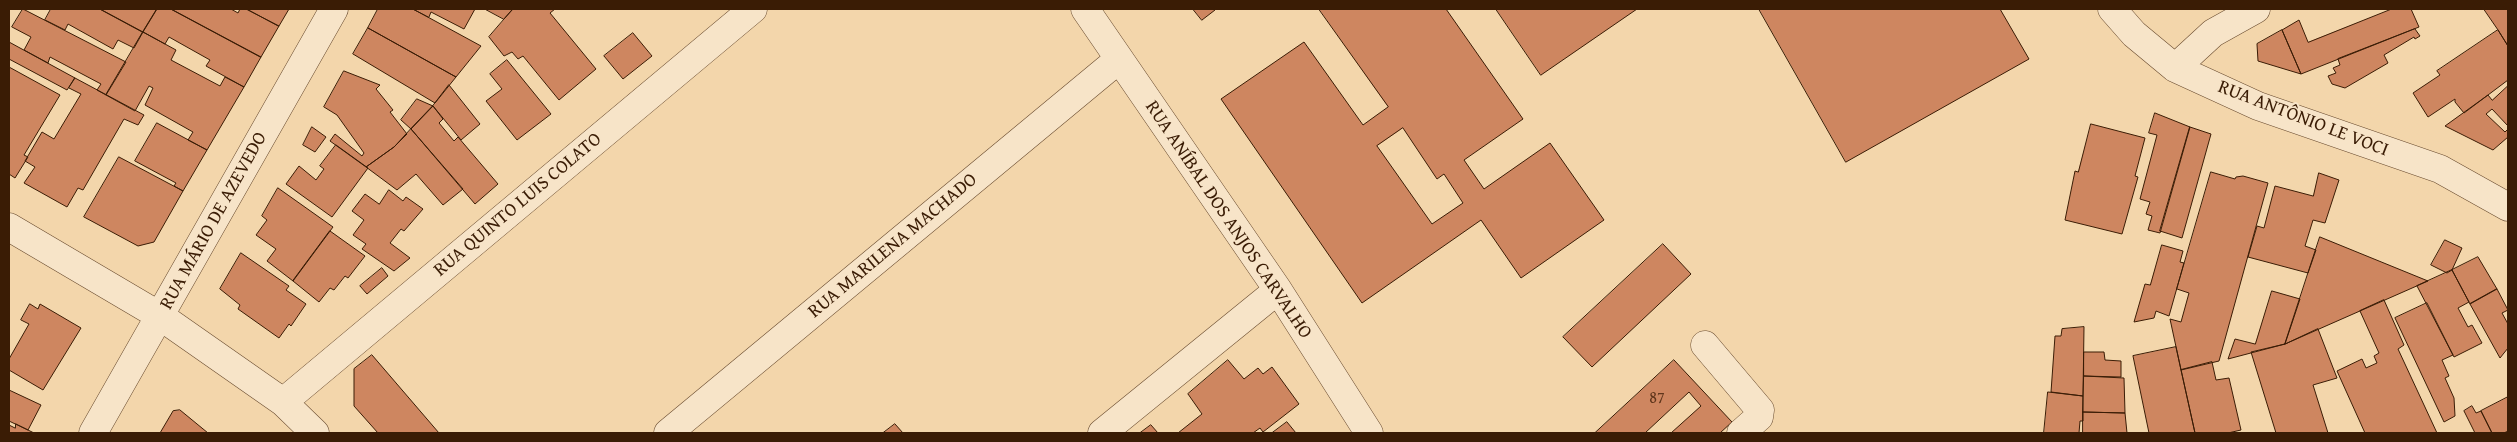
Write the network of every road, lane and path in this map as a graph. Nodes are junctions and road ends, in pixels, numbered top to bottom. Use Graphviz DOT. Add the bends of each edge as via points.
graph roads {
  1 [pos="334,9"];
  2 [pos="753,9"];
  3 [pos="1084,9"];
  4 [pos="2112,9"];
  5 [pos="2256,9"];
  6 [pos="1118,60"];
  7 [pos="2175,68"];
  8 [pos="2508,207"];
  9 [pos="9,227"];
  10 [pos="1278,290"];
  11 [pos="160,316"];
  12 [pos="1705,345"];
  13 [pos="283,402"];
  14 [pos="93,433"];
  15 [pos="315,433"];
  16 [pos="668,433"];
  17 [pos="1102,433"];
  18 [pos="1369,433"];
  19 [pos="1741,433"];
  1 -- 11 [label="street, RUA MÁRIO DE AZEVEDO"];
  2 -- 13 [label="street, RUA QUINTO LUIS COLATO"];
  3 -- 6 [label="street, RUA ANÍBAL DOS ANJOS CARVALHO"];
  4 -- 7 [label="street, RUA ANTÔNIO LE VOCI" via="2134,34"];
  5 -- 7 [label="street" via="2214,32"];
  6 -- 10 [label="street, RUA ANÍBAL DOS ANJOS CARVALHO"];
  6 -- 16 [label="street, RUA MARILENA MACHADO"];
  7 -- 8 [label="street, RUA ANTÔNIO LE VOCI" via="2258,106 2440,169"];
  9 -- 11 [label="street"];
  10 -- 17 [label="street"];
  10 -- 18 [label="street, RUA ANÍBAL DOS ANJOS CARVALHO"];
  11 -- 13 [label="street"];
  11 -- 14 [label="street, RUA MÁRIO DE AZEVEDO"];
  12 -- 19 [label="street" via="1760,410 1759,417"];
  13 -- 15 [label="street"];
}
